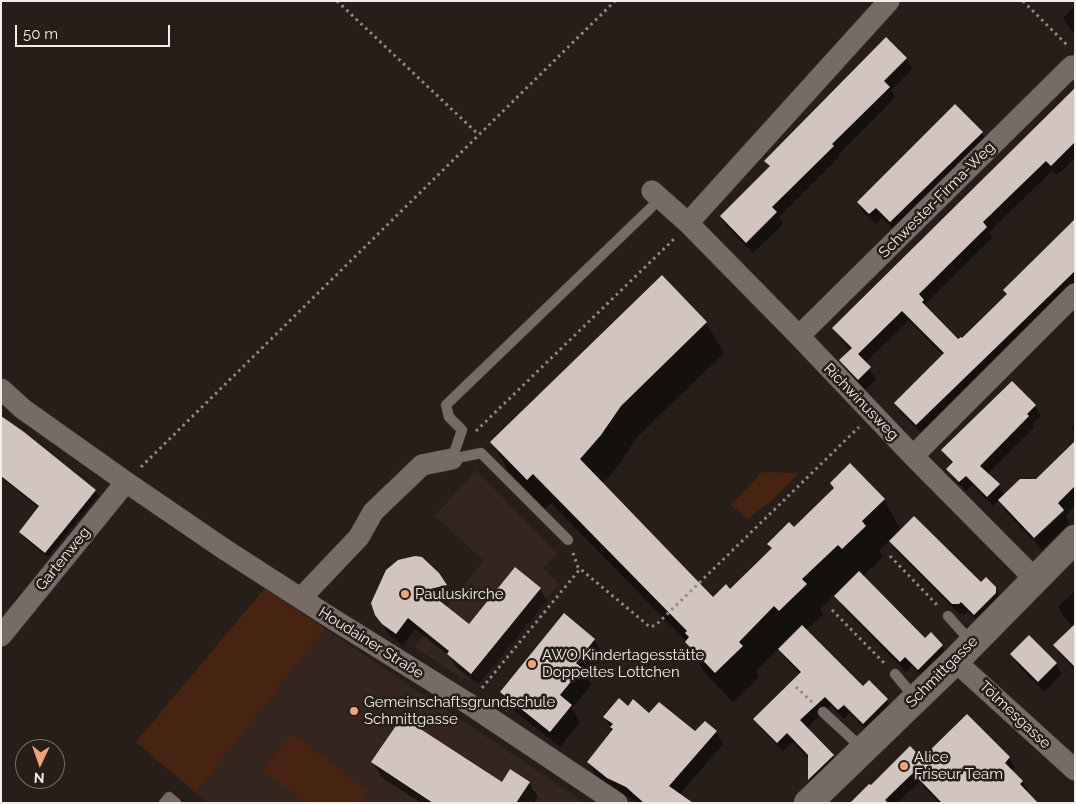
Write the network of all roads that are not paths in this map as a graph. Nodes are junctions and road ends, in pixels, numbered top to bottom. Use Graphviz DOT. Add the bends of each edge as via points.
graph roads {
  1 [pos="889,1"];
  2 [pos="1075,69"];
  3 [pos="656,195"];
  4 [pos="688,224"];
  5 [pos="1075,294"];
  6 [pos="799,336"];
  7 [pos="1,388"];
  8 [pos="913,456"];
  9 [pos="452,459"];
  10 [pos="126,482"];
  11 [pos="1075,539"];
  12 [pos="568,540"];
  13 [pos="1035,579"];
  14 [pos="301,598"];
  15 [pos="948,616"];
  16 [pos="965,635"];
  17 [pos="1,636"];
  18 [pos="955,660"];
  19 [pos="895,674"];
  20 [pos="915,698"];
  21 [pos="823,712"];
  22 [pos="863,750"];
  23 [pos="1075,770"];
  24 [pos="164,803"];
  25 [pos="176,803"];
  26 [pos="617,803"];
  27 [pos="808,803"];
  1 -- 4 [label="street"];
  2 -- 6 [label="street, Schwester-Firma-Weg" via="1072,66"];
  3 -- 4 [label="street, Richwinusweg"];
  3 -- 9 [label="lane" via="446,405 449,417 462,430"];
  4 -- 6 [label="street, Richwinusweg"];
  5 -- 8 [label="street"];
  6 -- 8 [label="street, Richwinusweg"];
  7 -- 10 [label="street, Houdainer Straße" via="23,408"];
  8 -- 13 [label="street, Richwinusweg"];
  9 -- 12 [label="lane" via="481,453"];
  9 -- 14 [label="street, Houdainer Straße" via="422,465 373,512 359,537"];
  10 -- 14 [label="street, Houdainer Straße"];
  10 -- 17 [label="street, Gartenweg"];
  11 -- 13 [label="main road, Schmittgasse"];
  13 -- 18 [label="main road, Schmittgasse"];
  14 -- 26 [label="street, Houdainer Straße" via="469,704"];
  15 -- 16 [label="lane"];
  18 -- 20 [label="main road, Schmittgasse"];
  18 -- 23 [label="street, Tölmesgasse"];
  19 -- 20 [label="lane"];
  20 -- 22 [label="main road, Schmittgasse"];
  21 -- 22 [label="lane"];
  22 -- 27 [label="main road, Schmittgasse"];
  24 -- 25 [label="lane" via="169,797"];
}
